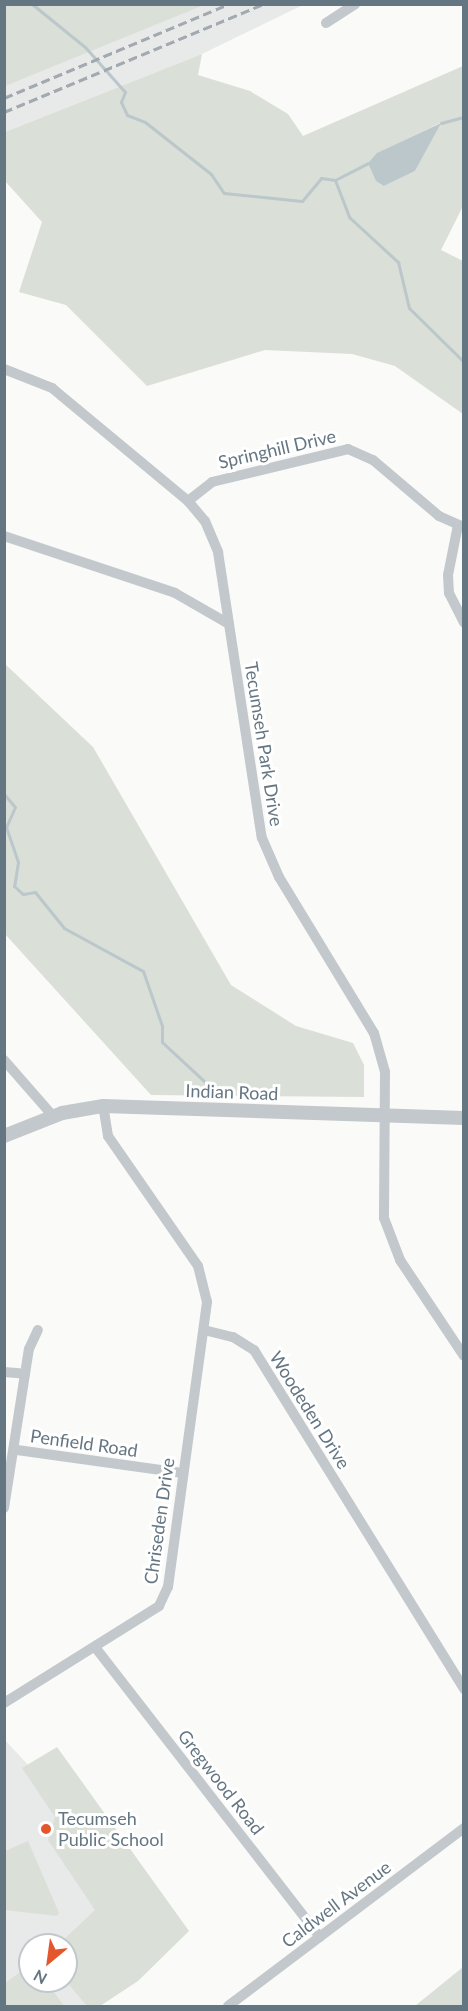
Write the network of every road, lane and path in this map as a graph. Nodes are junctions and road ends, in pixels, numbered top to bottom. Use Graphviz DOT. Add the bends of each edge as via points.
graph roads {
  1 [pos="355,4"];
  2 [pos="326,23"];
  3 [pos="4,369"];
  4 [pos="188,501"];
  5 [pos="461,526"];
  6 [pos="4,536"];
  7 [pos="464,622"];
  8 [pos="230,624"];
  9 [pos="4,1060"];
  10 [pos="103,1106"];
  11 [pos="53,1116"];
  12 [pos="386,1116"];
  13 [pos="464,1118"];
  14 [pos="4,1136"];
  15 [pos="38,1330"];
  16 [pos="204,1330"];
  17 [pos="464,1356"];
  18 [pos="4,1372"];
  19 [pos="24,1374"];
  20 [pos="16,1450"];
  21 [pos="182,1473"];
  22 [pos="4,1508"];
  23 [pos="95,1647"];
  24 [pos="464,1689"];
  25 [pos="4,1703"];
  26 [pos="464,1828"];
  27 [pos="320,1937"];
  28 [pos="228,2007"];
  1 -- 2 [label="street"];
  3 -- 4 [label="street, Tecumseh Park Drive" via="52,388"];
  4 -- 5 [label="street, Springhill Drive" via="212,482 348,449 372,460 400,486"];
  4 -- 8 [label="street, Tecumseh Park Drive" via="218,552"];
  5 -- 7 [label="street" via="448,575 449,594"];
  6 -- 8 [label="street" via="175,593"];
  8 -- 12 [label="street, Tecumseh Park Drive" via="262,838 279,877 374,1033 383,1062"];
  9 -- 11 [label="street"];
  10 -- 11 [label="street, Indian Road"];
  10 -- 12 [label="street, Indian Road"];
  10 -- 16 [label="street" via="108,1136 198,1266 207,1302"];
  11 -- 14 [label="street, Indian Road"];
  12 -- 13 [label="street, Indian Road"];
  12 -- 17 [label="street, Tecumseh Park Drive" via="384,1218 400,1260"];
  15 -- 19 [label="street"];
  16 -- 21 [label="street, Chriseden Drive"];
  16 -- 24 [label="street, Woodeden Drive" via="233,1337 254,1350"];
  18 -- 19 [label="street"];
  19 -- 20 [label="street"];
  20 -- 21 [label="street, Penfield Road"];
  20 -- 22 [label="street"];
  21 -- 23 [label="street, Chriseden Drive" via="165,1598"];
  23 -- 25 [label="street, Chriseden Drive"];
  23 -- 27 [label="street, Gregwood Road"];
  26 -- 27 [label="street, Caldwell Avenue"];
  27 -- 28 [label="street, Caldwell Avenue"];
}
